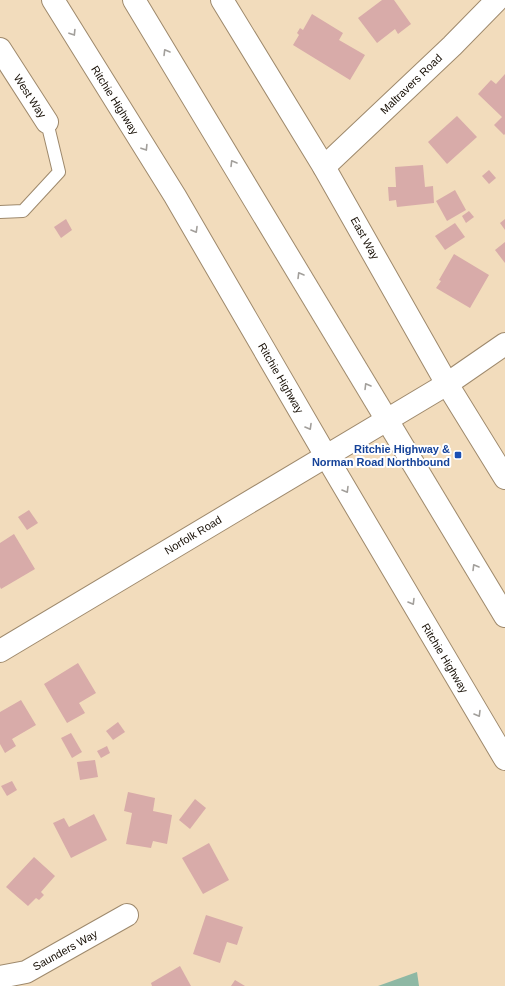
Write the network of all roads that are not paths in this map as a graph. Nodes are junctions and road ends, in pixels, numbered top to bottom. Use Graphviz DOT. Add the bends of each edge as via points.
graph roads {
  1 [pos="53,0"];
  2 [pos="134,0"];
  3 [pos="222,0"];
  4 [pos="496,0"];
  5 [pos="0,49"];
  6 [pos="47,122"];
  7 [pos="324,167"];
  8 [pos="0,212"];
  9 [pos="505,344"];
  10 [pos="447,384"];
  11 [pos="387,420"];
  12 [pos="326,456"];
  13 [pos="505,478"];
  14 [pos="505,616"];
  15 [pos="0,651"];
  16 [pos="505,759"];
  17 [pos="127,915"];
  18 [pos="0,977"];
  1 -- 12 [label="street, Ritchie Highway, one-way" via="175,196"];
  11 -- 2 [label="street, one-way"];
  3 -- 7 [label="street, East Way"];
  4 -- 7 [label="street, Maltravers Road" via="452,46"];
  5 -- 6 [label="street, West Way"];
  6 -- 8 [label="lane" via="59,172 23,211"];
  7 -- 10 [label="street, East Way"];
  9 -- 10 [label="street, Norfolk Road"];
  10 -- 11 [label="street, Norfolk Road"];
  10 -- 13 [label="street, East Way"];
  11 -- 12 [label="street, Norfolk Road"];
  14 -- 11 [label="street, one-way"];
  12 -- 15 [label="street, Norfolk Road"];
  12 -- 16 [label="street, Ritchie Highway, one-way"];
  17 -- 18 [label="street, Saunders Way" via="26,972"];
}
